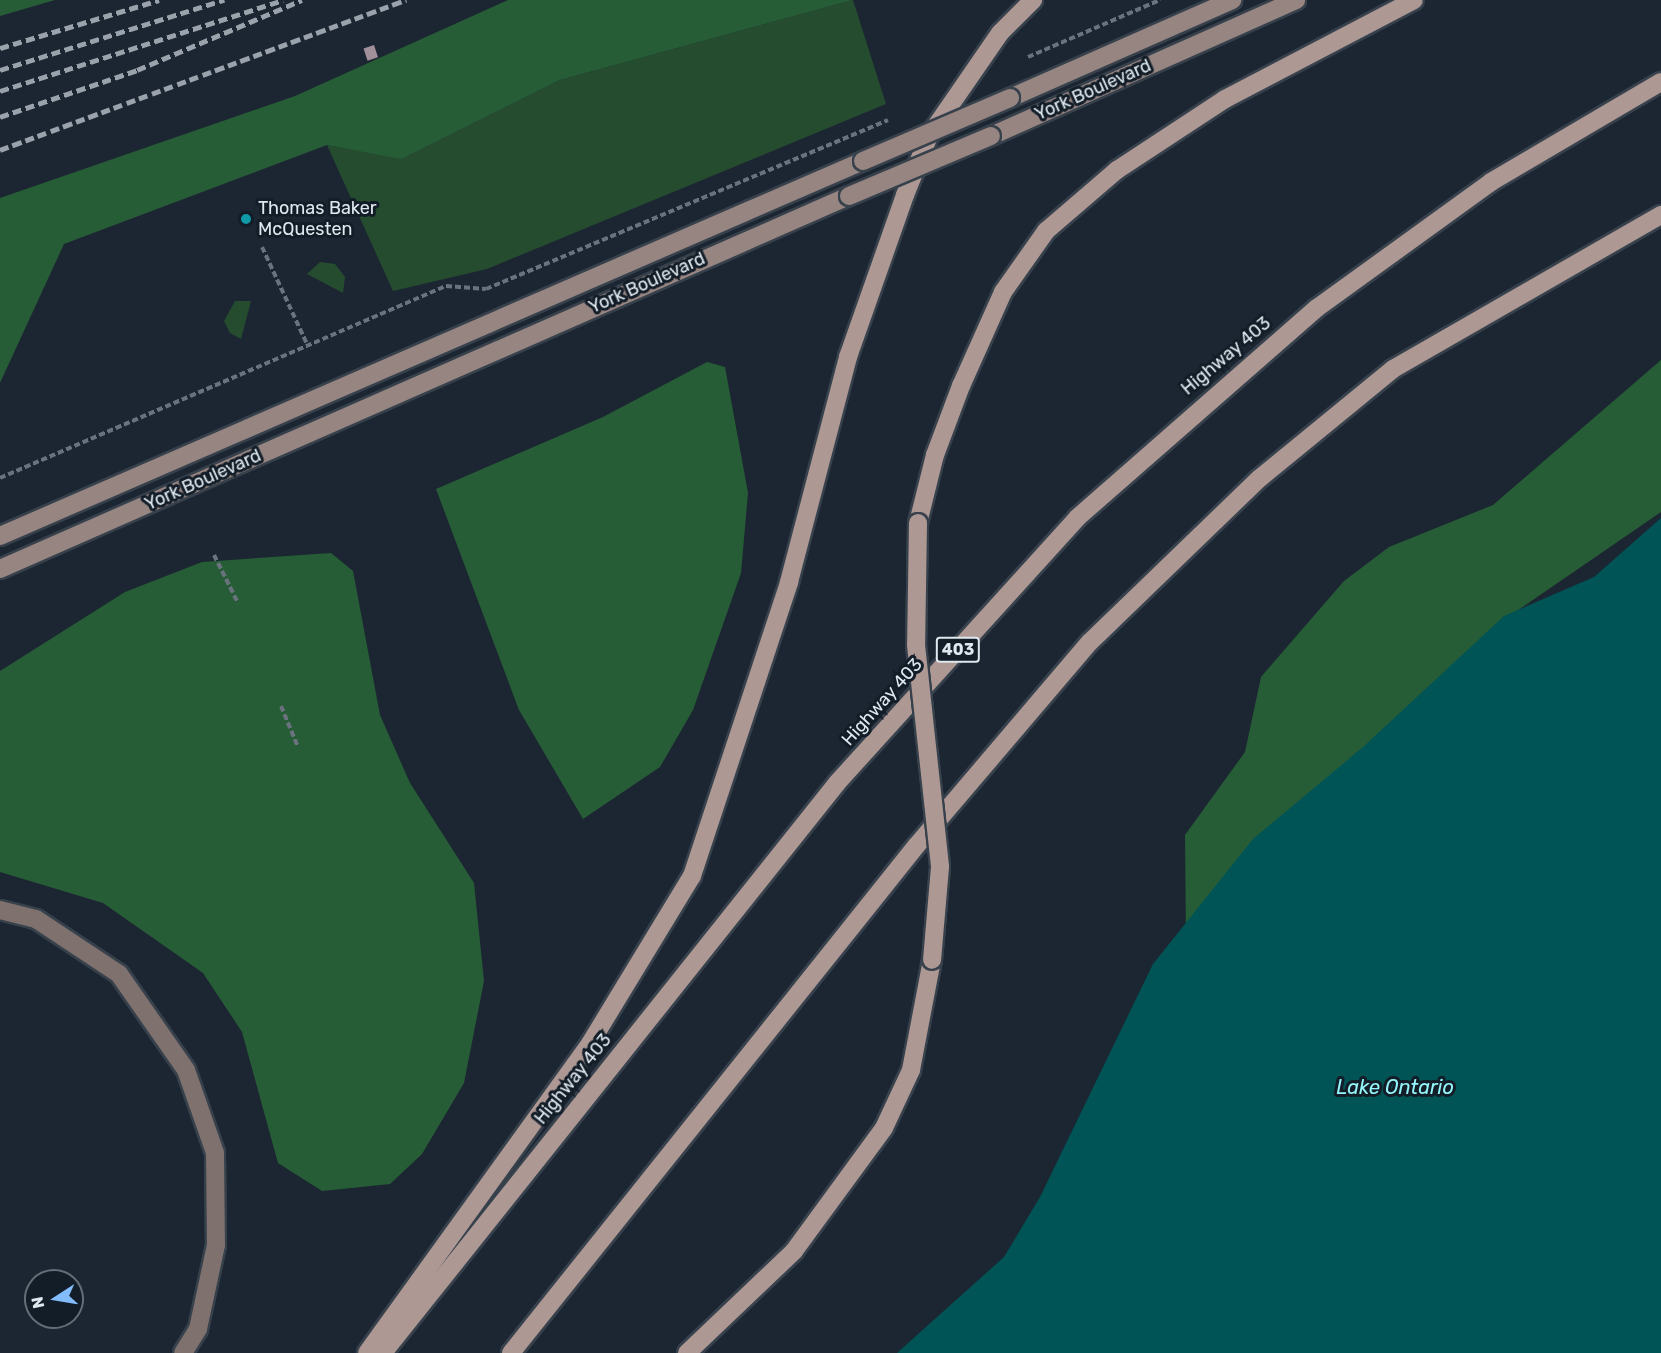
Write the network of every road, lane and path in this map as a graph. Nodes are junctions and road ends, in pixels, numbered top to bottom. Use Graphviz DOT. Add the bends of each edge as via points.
graph roads {
  1 [pos="1033,0"];
  2 [pos="1160,0"];
  3 [pos="1232,0"];
  4 [pos="1296,0"];
  5 [pos="1414,0"];
  6 [pos="1028,57"];
  7 [pos="1661,82"];
  8 [pos="888,120"];
  9 [pos="1661,215"];
  10 [pos="262,247"];
  11 [pos="307,344"];
  12 [pos="0,478"];
  13 [pos="0,536"];
  14 [pos="214,555"];
  15 [pos="0,570"];
  16 [pos="238,603"];
  17 [pos="281,706"];
  18 [pos="298,747"];
  19 [pos="0,910"];
  20 [pos="183,1353"];
  21 [pos="367,1353"];
  22 [pos="383,1353"];
  23 [pos="511,1353"];
  24 [pos="687,1353"];
  1 -- 21 [label="highway" via="1000,33 929,136 905,195 848,357 786,593 692,876 591,1042"];
  2 -- 6 [label="path"];
  3 -- 13 [label="main road, York Boulevard, bridge"];
  4 -- 15 [label="main road, York Boulevard, bridge"];
  5 -- 24 [label="highway, bridge" via="1225,99 1117,170 1046,231 1004,292 935,455 918,523 916,645 940,867 932,960 911,1070 884,1128 794,1251"];
  7 -- 22 [label="highway, Highway 403 / 403" via="1491,182 1317,308 1077,518 837,783"];
  8 -- 11 [label="path" via="486,289 446,286"];
  9 -- 23 [label="highway" via="1393,369 1260,478 1090,642 917,844"];
  10 -- 11 [label="path"];
  11 -- 12 [label="path"];
  14 -- 16 [label="path"];
  17 -- 18 [label="path"];
  19 -- 20 [label="street" via="36,919 119,974 186,1070 214,1154 216,1245 198,1329"];
}
